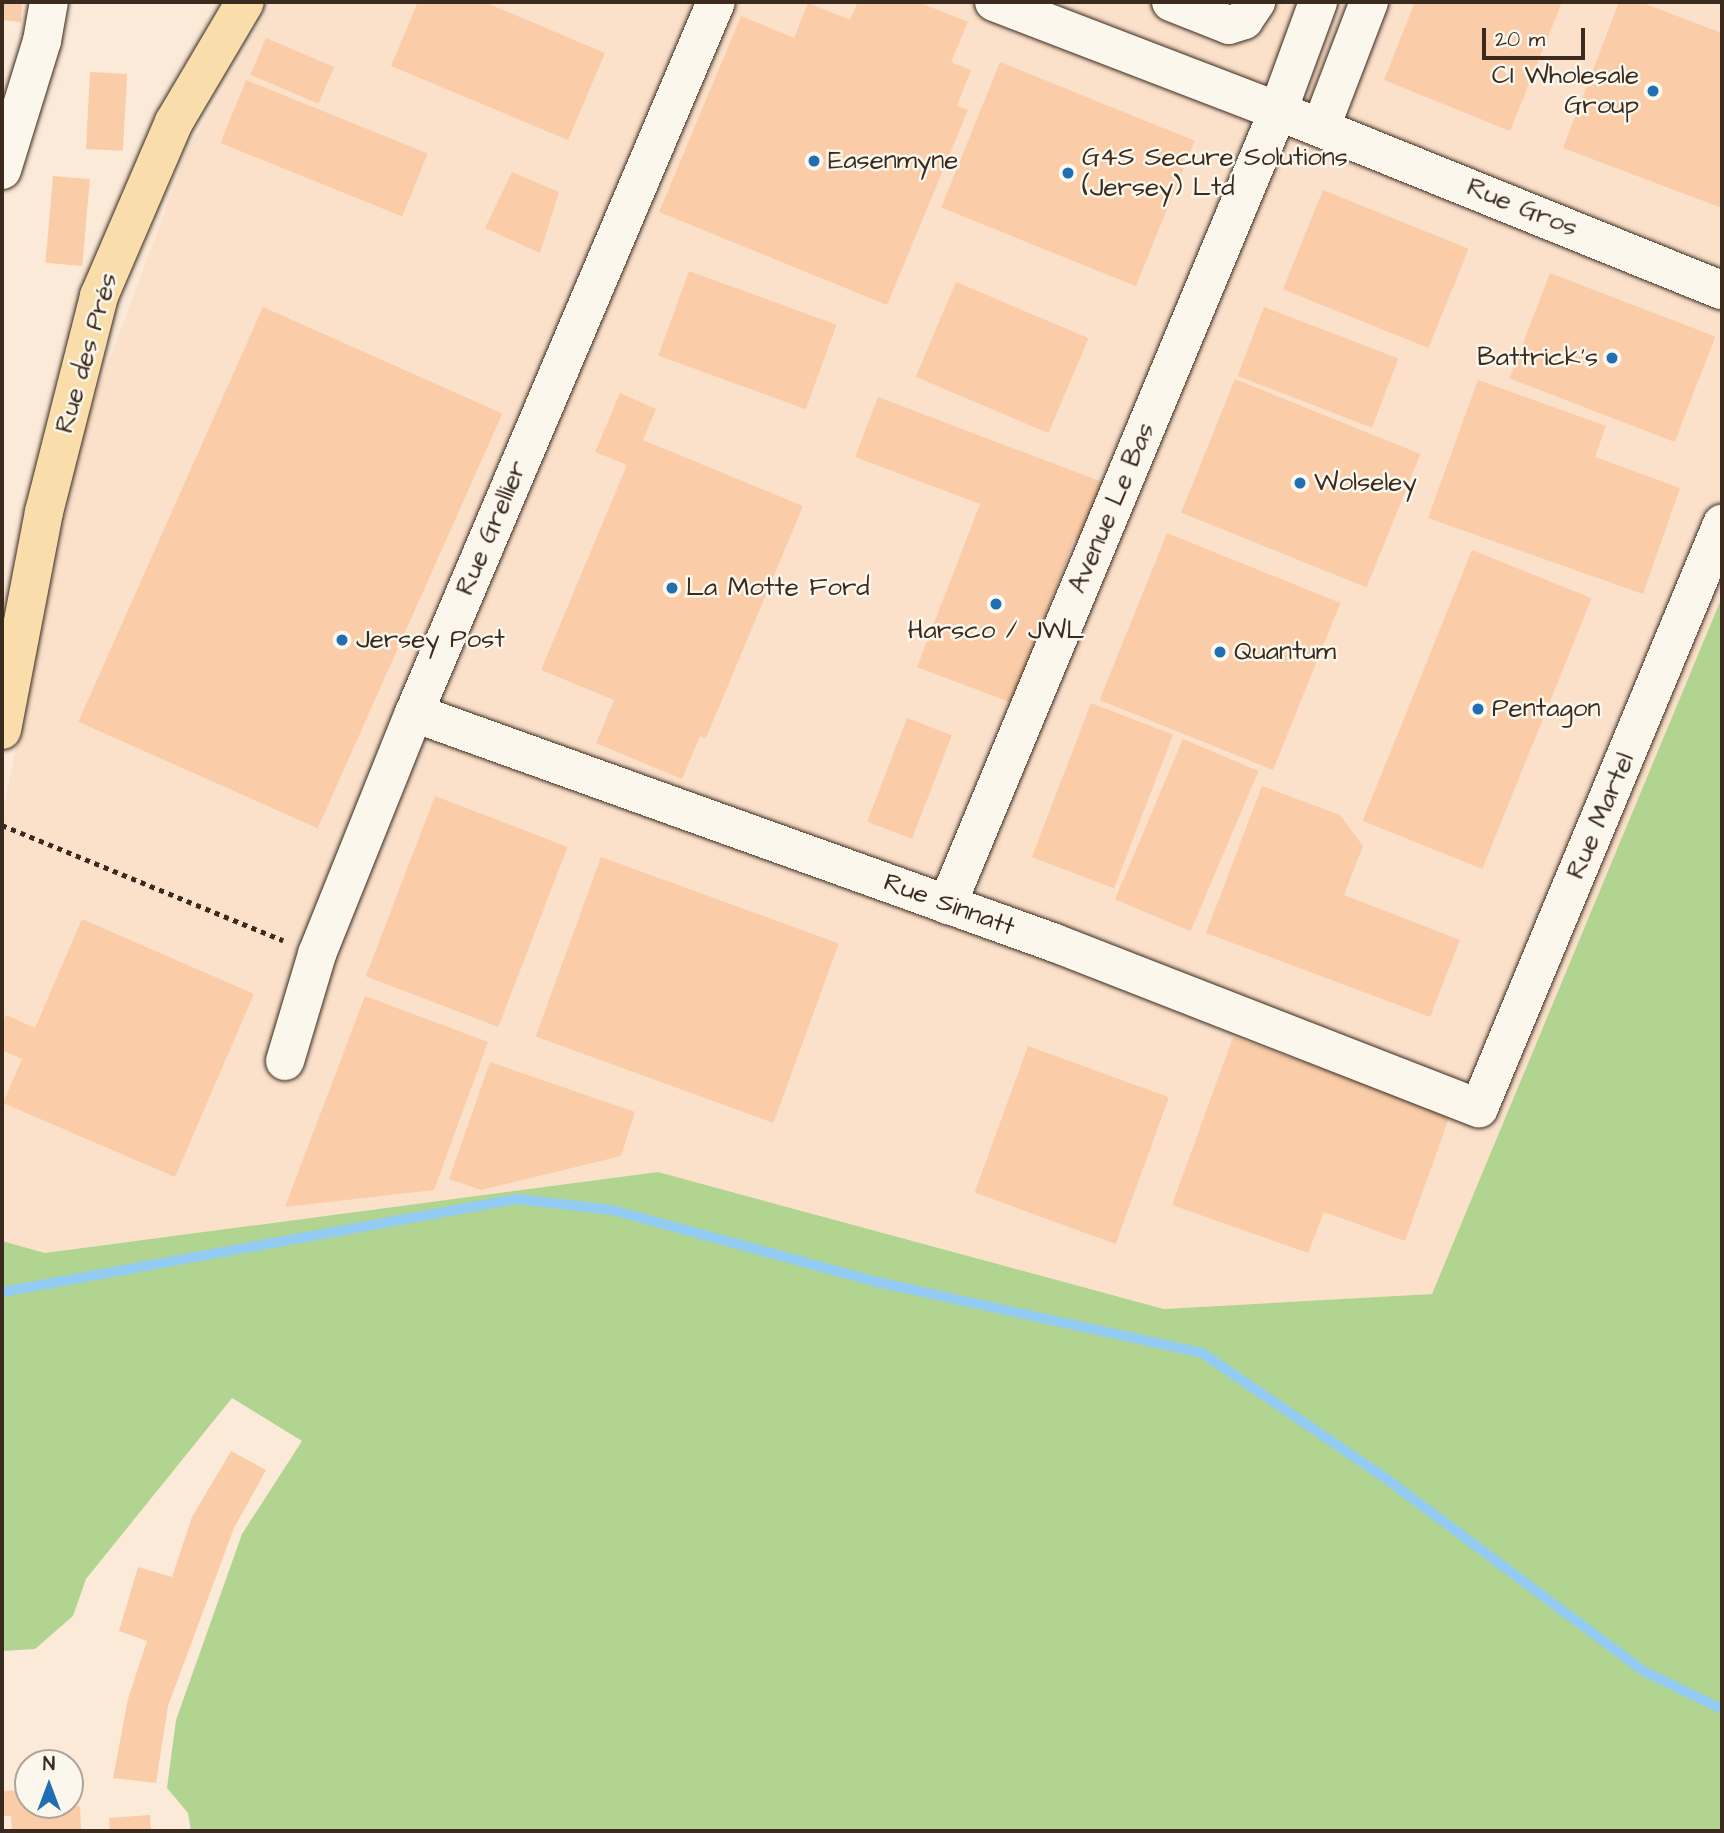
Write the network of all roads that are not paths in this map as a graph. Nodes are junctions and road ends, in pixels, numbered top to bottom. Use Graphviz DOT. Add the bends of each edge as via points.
graph roads {
  1 [pos="49,2"];
  2 [pos="245,2"];
  3 [pos="716,2"];
  4 [pos="995,2"];
  5 [pos="1171,2"];
  6 [pos="1256,2"];
  7 [pos="1318,2"];
  8 [pos="1368,2"];
  9 [pos="1278,111"];
  10 [pos="1321,127"];
  11 [pos="2,170"];
  12 [pos="1722,290"];
  13 [pos="1722,524"];
  14 [pos="7,676"];
  15 [pos="414,713"];
  16 [pos="2,730"];
  17 [pos="947,905"];
  18 [pos="285,1061"];
  19 [pos="1479,1108"];
  1 -- 11 [label="street" via="42,41"];
  2 -- 14 [label="main road, Rue des Prés" via="174,121 99,296"];
  3 -- 15 [label="street, Rue Grellier"];
  4 -- 9 [label="street"];
  5 -- 6 [label="street" via="1229,25 1244,20"];
  7 -- 9 [label="street, Avenue Le Bas"];
  8 -- 10 [label="street"];
  9 -- 10 [label="street"];
  9 -- 17 [label="street, Avenue Le Bas"];
  10 -- 12 [label="street, Rue Gros"];
  13 -- 19 [label="street, Rue Martel"];
  14 -- 16 [label="main road, Rue des Prés"];
  15 -- 17 [label="street, Rue Sinnatt"];
  15 -- 18 [label="street, Rue Grellier" via="317,954"];
  17 -- 19 [label="street, Rue Sinnatt"];
}
